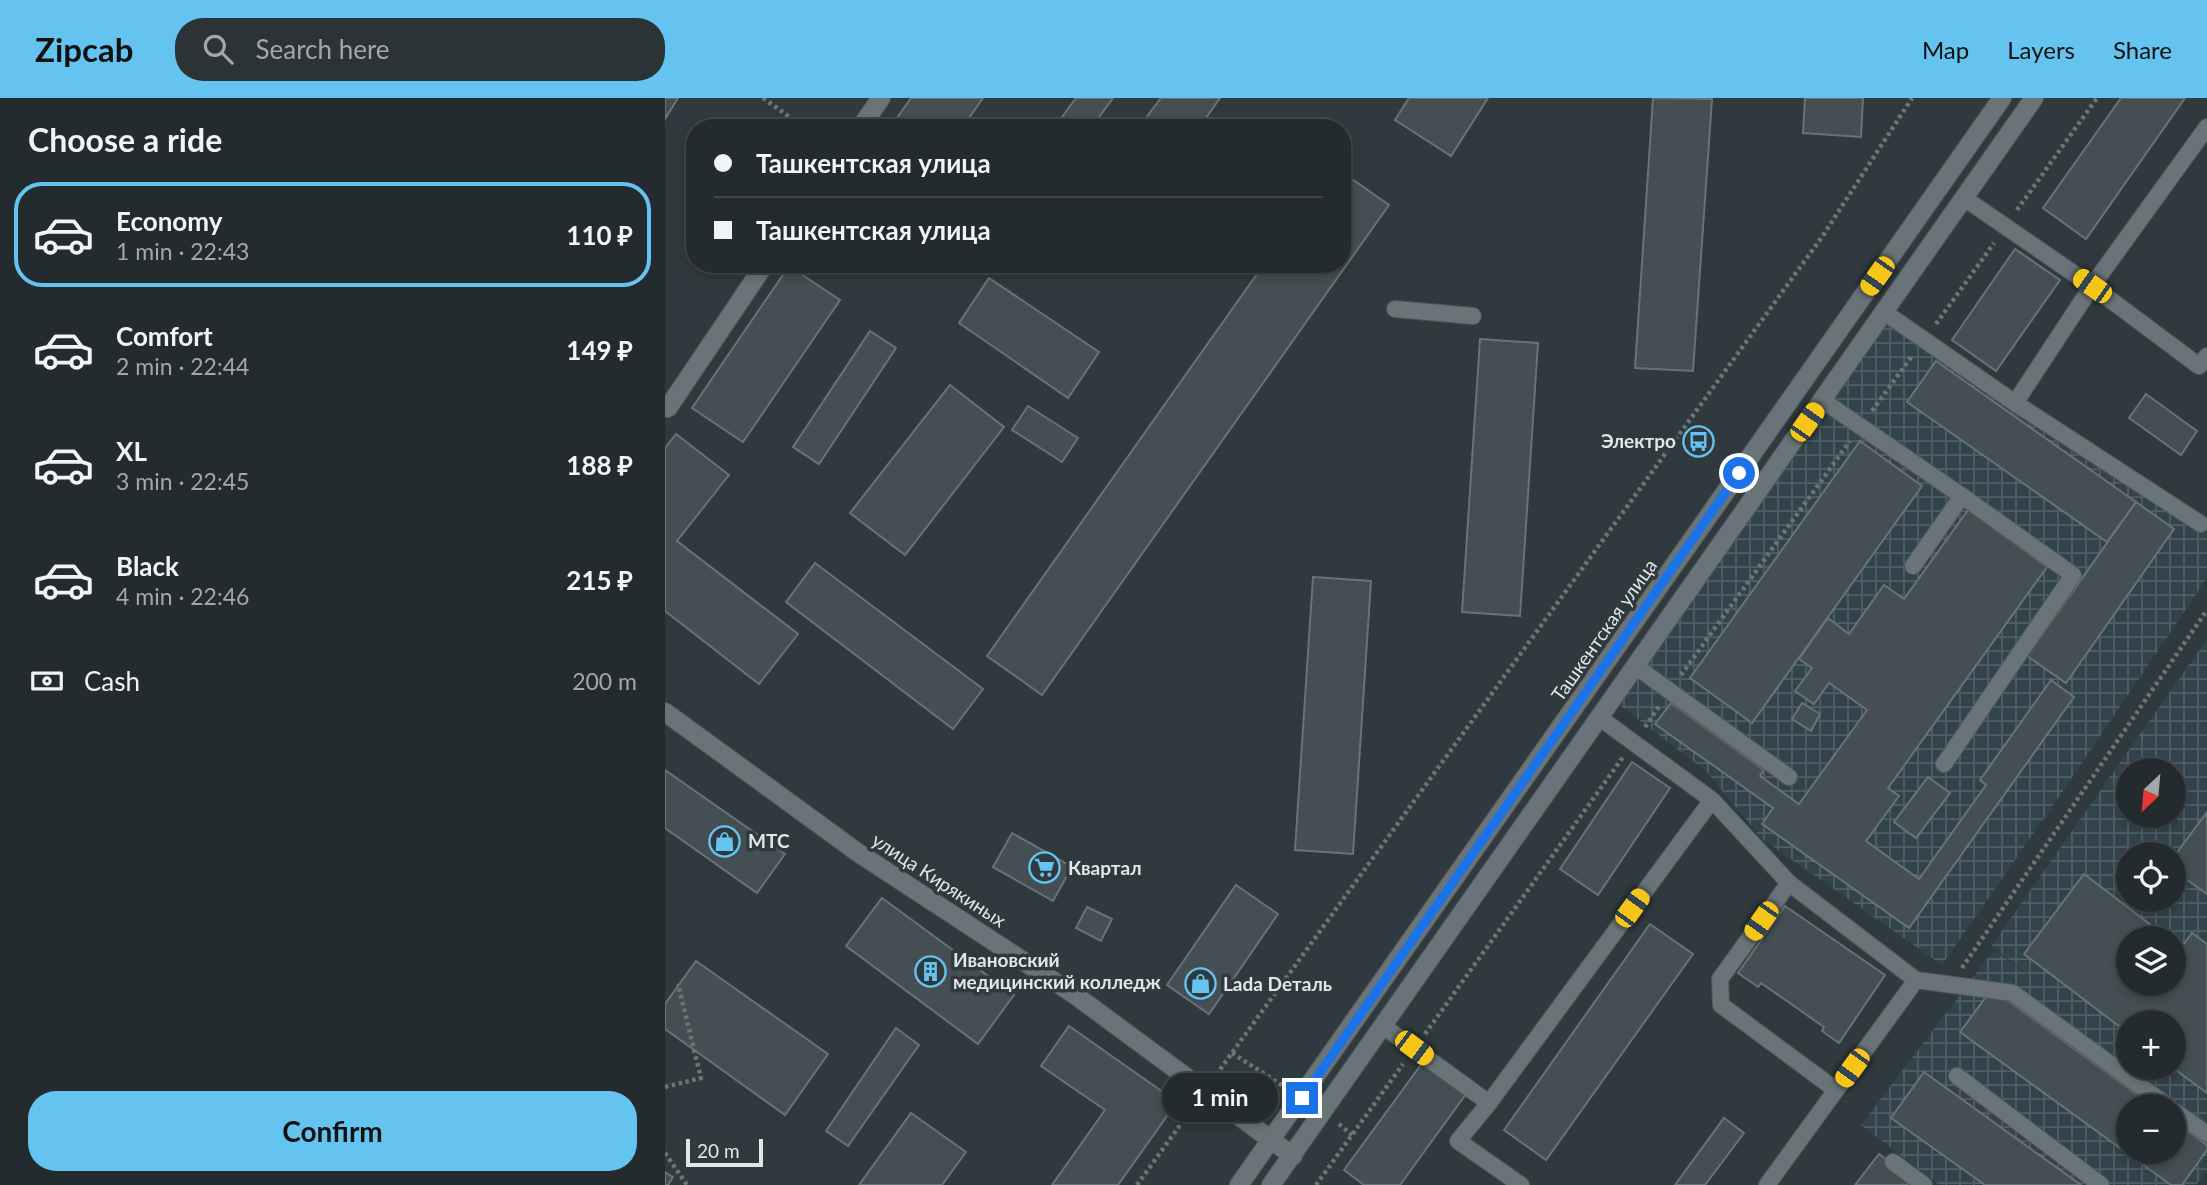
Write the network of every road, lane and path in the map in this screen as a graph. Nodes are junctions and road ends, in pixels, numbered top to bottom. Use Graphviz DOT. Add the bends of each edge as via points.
graph roads {
  1 [pos="763,98"];
  2 [pos="881,98"];
  3 [pos="1912,98"];
  4 [pos="2002,98"];
  5 [pos="2034,98"];
  6 [pos="2097,98"];
  7 [pos="792,119"];
  8 [pos="866,119"];
  9 [pos="2207,127"];
  10 [pos="1963,198"];
  11 [pos="2006,226"];
  12 [pos="759,273"];
  13 [pos="2092,286"];
  14 [pos="1395,309"];
  15 [pos="1884,312"];
  16 [pos="1473,316"];
  17 [pos="1924,341"];
  18 [pos="2207,356"];
  19 [pos="1801,385"];
  20 [pos="1822,400"];
  21 [pos="2015,404"];
  22 [pos="667,411"];
  23 [pos="1861,426"];
  24 [pos="1962,496"];
  25 [pos="2201,524"];
  26 [pos="1913,566"];
  27 [pos="2207,610"];
  28 [pos="1635,666"];
  29 [pos="1670,691"];
  30 [pos="665,712"];
  31 [pos="1599,718"];
  32 [pos="1633,743"];
  33 [pos="1944,764"];
  34 [pos="1789,777"];
  35 [pos="1712,800"];
  36 [pos="1789,883"];
  37 [pos="1916,980"];
  38 [pos="678,984"];
  39 [pos="1950,986"];
  40 [pos="1383,1026"];
  41 [pos="1414,1048"];
  42 [pos="1957,1076"];
  43 [pos="665,1087"];
  44 [pos="1205,1090"];
  45 [pos="1836,1090"];
  46 [pos="2152,1094"];
  47 [pos="1489,1103"];
  48 [pos="2186,1120"];
  49 [pos="2207,1135"];
  50 [pos="1272,1141"];
  51 [pos="665,1153"];
  52 [pos="1293,1156"];
  53 [pos="1893,1162"];
  54 [pos="687,1185"];
  55 [pos="1137,1185"];
  56 [pos="1239,1185"];
  57 [pos="1271,1185"];
  58 [pos="1316,1185"];
  59 [pos="1521,1185"];
  60 [pos="1767,1185"];
  61 [pos="1924,1185"];
  62 [pos="2101,1185"];
  1 -- 7 [label="path"];
  2 -- 8 [label="main road"];
  3 -- 44 [label="path" via="1822,237"];
  4 -- 19 [label="main road, Ташкентская улица"];
  5 -- 10 [label="main road"];
  6 -- 11 [label="path"];
  9 -- 13 [label="lane"];
  10 -- 11 [label="lane"];
  10 -- 15 [label="main road"];
  11 -- 13 [label="lane"];
  11 -- 17 [label="path"];
  12 -- 22 [label="main road"];
  13 -- 18 [label="lane" via="2199,366"];
  13 -- 21 [label="lane"];
  14 -- 16 [label="lane"];
  15 -- 17 [label="lane"];
  15 -- 20 [label="main road"];
  17 -- 21 [label="lane"];
  17 -- 23 [label="path"];
  19 -- 20 [label="main road"];
  19 -- 50 [label="main road, Ташкентская улица"];
  20 -- 23 [label="lane"];
  20 -- 28 [label="main road"];
  21 -- 25 [label="lane"];
  23 -- 24 [label="lane"];
  23 -- 29 [label="path"];
  24 -- 26 [label="lane"];
  24 -- 33 [label="lane" via="2073,575"];
  27 -- 39 [label="path"];
  28 -- 29 [label="lane"];
  28 -- 31 [label="main road"];
  29 -- 32 [label="path"];
  29 -- 34 [label="lane"];
  30 -- 44 [label="main road, улица Кирякиных" via="857,852 1075,995"];
  31 -- 32 [label="lane"];
  31 -- 40 [label="main road"];
  32 -- 35 [label="lane"];
  32 -- 41 [label="path"];
  35 -- 36 [label="lane"];
  35 -- 47 [label="lane"];
  36 -- 37 [label="lane"];
  36 -- 45 [label="lane" via="1720,979 1721,1005"];
  37 -- 39 [label="lane"];
  37 -- 45 [label="lane"];
  38 -- 43 [label="path" via="701,1078"];
  39 -- 46 [label="lane" via="2013,993"];
  40 -- 41 [label="lane"];
  40 -- 52 [label="main road"];
  41 -- 47 [label="lane"];
  41 -- 58 [label="path"];
  42 -- 62 [label="lane"];
  44 -- 50 [label="main road, улица Кирякиных"];
  44 -- 55 [label="path"];
  45 -- 60 [label="lane"];
  47 -- 59 [label="lane" via="1458,1141"];
  48 -- 49 [label="lane"];
  50 -- 52 [label="main road, улица Кирякиных"];
  50 -- 56 [label="main road, Ташкентская улица"];
  51 -- 54 [label="path"];
  52 -- 57 [label="main road"];
  53 -- 61 [label="lane"];
}
